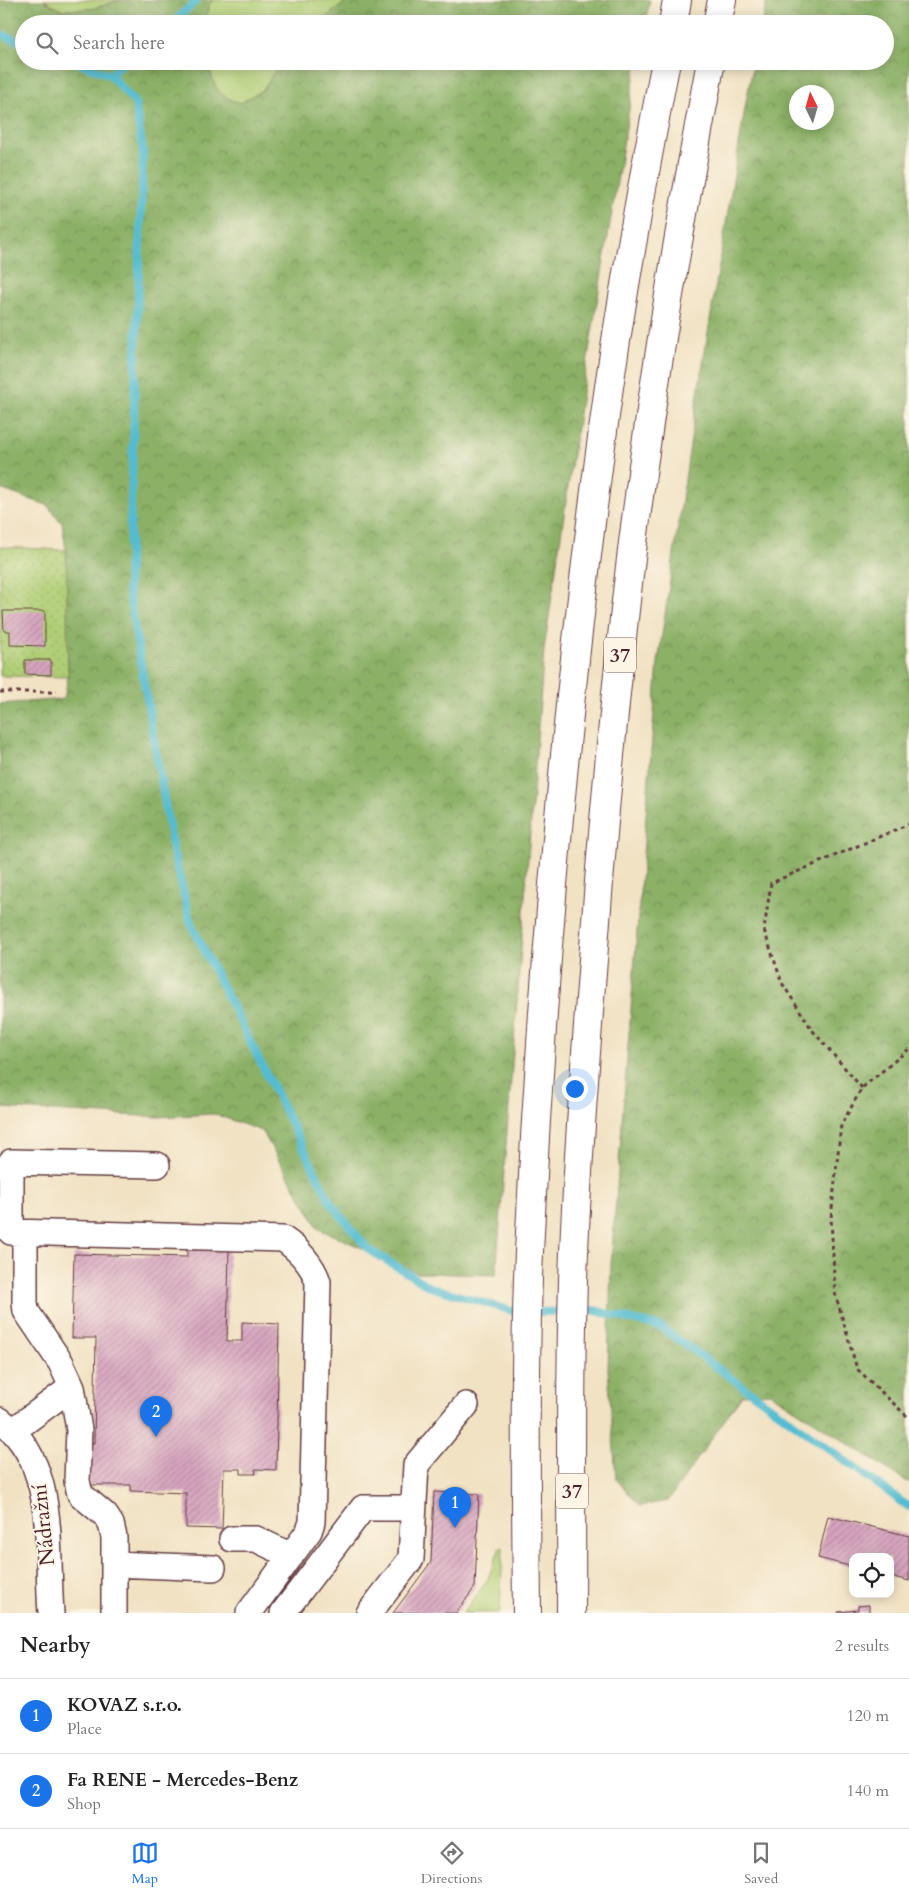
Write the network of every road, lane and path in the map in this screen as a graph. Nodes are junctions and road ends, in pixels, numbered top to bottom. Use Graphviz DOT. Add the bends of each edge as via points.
graph roads {
  1 [pos="677,0"];
  2 [pos="722,0"];
  3 [pos="674,15"];
  4 [pos="720,15"];
  5 [pos="664,70"];
  6 [pos="709,70"];
  7 [pos="0,692"];
  8 [pos="57,692"];
  9 [pos="909,824"];
  10 [pos="909,1049"];
  11 [pos="862,1088"];
  12 [pos="157,1165"];
  13 [pos="26,1233"];
  14 [pos="72,1387"];
  15 [pos="466,1405"];
  16 [pos="909,1418"];
  17 [pos="7,1425"];
  18 [pos="413,1508"];
  19 [pos="232,1539"];
  20 [pos="291,1556"];
  21 [pos="114,1564"];
  22 [pos="213,1568"];
  23 [pos="52,1613"];
  24 [pos="114,1613"];
  25 [pos="250,1613"];
  26 [pos="283,1613"];
  27 [pos="368,1613"];
  28 [pos="527,1613"];
  29 [pos="571,1613"];
  1 -- 3 [label="main road"];
  2 -- 4 [label="main road"];
  5 -- 28 [label="main road, 37" via="607,401 566,744 548,950 529,1254"];
  6 -- 29 [label="main road, 37" via="659,360 627,592 604,820 574,1255"];
  7 -- 8 [label="path"];
  9 -- 11 [label="path" via="772,883 764,930 782,983 814,1031"];
  10 -- 11 [label="path"];
  11 -- 16 [label="path" via="841,1125 831,1218 835,1293 857,1369"];
  12 -- 13 [label="lane" via="11,1162 11,1232"];
  13 -- 14 [label="lane" via="26,1311 61,1363"];
  13 -- 20 [label="lane" via="283,1239 315,1272 318,1282 312,1522"];
  14 -- 17 [label="lane"];
  14 -- 21 [label="lane" via="79,1430 77,1482 80,1494 112,1524"];
  15 -- 18 [label="lane" via="416,1465"];
  17 -- 23 [label="lane, Nádražní" via="34,1460 40,1479 47,1529"];
  18 -- 26 [label="lane" via="363,1508"];
  18 -- 27 [label="lane" via="411,1559"];
  19 -- 20 [label="lane" via="256,1539"];
  20 -- 25 [label="lane"];
  21 -- 22 [label="lane"];
  21 -- 24 [label="lane"];
}
